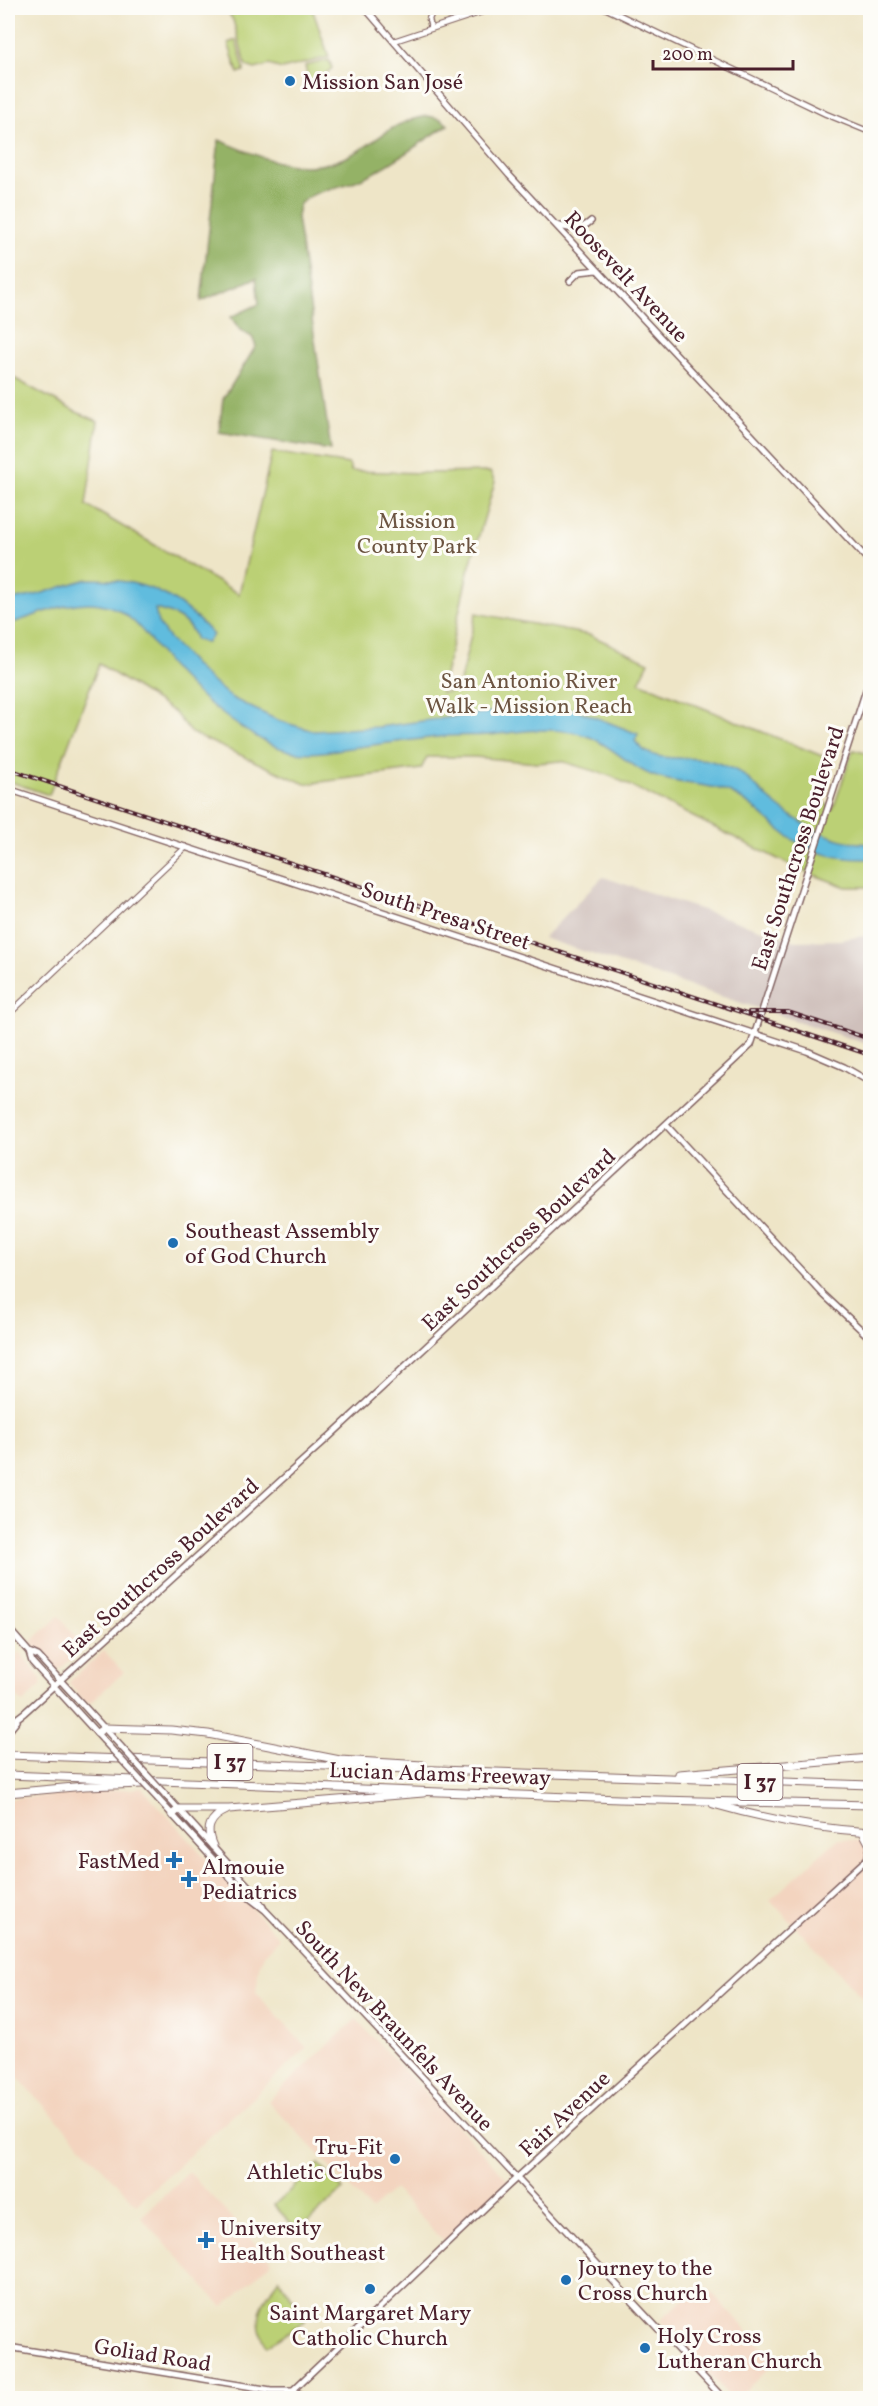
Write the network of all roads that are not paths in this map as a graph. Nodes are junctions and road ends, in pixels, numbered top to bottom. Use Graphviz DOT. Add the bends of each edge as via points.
graph roads {
  1 [pos="365,8"];
  2 [pos="434,8"];
  3 [pos="494,8"];
  4 [pos="605,8"];
  5 [pos="431,28"];
  6 [pos="394,41"];
  7 [pos="870,132"];
  8 [pos="591,221"];
  9 [pos="555,225"];
  10 [pos="598,270"];
  11 [pos="570,282"];
  12 [pos="870,562"];
  13 [pos="870,681"];
  14 [pos="8,789"];
  15 [pos="186,847"];
  16 [pos="8,1015"];
  17 [pos="754,1033"];
  18 [pos="870,1082"];
  19 [pos="666,1125"];
  20 [pos="870,1338"];
  21 [pos="8,1628"];
  22 [pos="29,1652"];
  23 [pos="60,1680"];
  24 [pos="53,1686"];
  25 [pos="24,1713"];
  26 [pos="8,1725"];
  27 [pos="104,1728"];
  28 [pos="8,1732"];
  29 [pos="97,1733"];
  30 [pos="9,1755"];
  31 [pos="870,1758"];
  32 [pos="450,1769"];
  33 [pos="8,1775"];
  34 [pos="650,1776"];
  35 [pos="196,1782"];
  36 [pos="870,1785"];
  37 [pos="438,1791"];
  38 [pos="8,1793"];
  39 [pos="702,1801"];
  40 [pos="870,1805"];
  41 [pos="178,1809"];
  42 [pos="229,1809"];
  43 [pos="172,1815"];
  44 [pos="867,1832"];
  45 [pos="213,1846"];
  46 [pos="870,1847"];
  47 [pos="869,1857"];
  48 [pos="265,1910"];
  49 [pos="517,2179"];
  50 [pos="8,2347"];
  51 [pos="293,2390"];
  52 [pos="284,2398"];
  53 [pos="309,2398"];
  54 [pos="723,2398"];
  1 -- 6 [label="main road, Roosevelt Avenue"];
  2 -- 5 [label="street" via="429,19"];
  3 -- 5 [label="street"];
  4 -- 7 [label="street"];
  5 -- 6 [label="street"];
  6 -- 9 [label="main road, Roosevelt Avenue"];
  8 -- 9 [label="main road" via="577,230"];
  9 -- 10 [label="main road, Roosevelt Avenue"];
  10 -- 11 [label="main road" via="579,272"];
  10 -- 12 [label="main road, Roosevelt Avenue"];
  13 -- 17 [label="main road, East Southcross Boulevard"];
  14 -- 15 [label="main road, South Presa Street"];
  15 -- 16 [label="street"];
  15 -- 17 [label="main road, South Presa Street"];
  17 -- 18 [label="main road, South Presa Street" via="827,1059"];
  17 -- 19 [label="main road, East Southcross Boulevard" via="747,1050"];
  19 -- 20 [label="main road" via="823,1294"];
  19 -- 23 [label="main road, East Southcross Boulevard"];
  21 -- 22 [label="main road, South New Braunfels Avenue"];
  22 -- 23 [label="main road, South New Braunfels Avenue" via="38,1656"];
  22 -- 24 [label="main road, South New Braunfels Avenue" via="32,1662"];
  23 -- 24 [label="main road, East Southcross Boulevard"];
  23 -- 27 [label="main road, South New Braunfels Avenue"];
  24 -- 25 [label="main road, East Southcross Boulevard"];
  24 -- 29 [label="main road, South New Braunfels Avenue"];
  25 -- 26 [label="main road, East Southcross Boulevard"];
  25 -- 28 [label="main road, East Southcross Boulevard"];
  27 -- 29 [label="highway"];
  27 -- 32 [label="highway" via="208,1734 312,1756"];
  27 -- 41 [label="main road, South New Braunfels Avenue, bridge"];
  29 -- 43 [label="main road, South New Braunfels Avenue, bridge"];
  30 -- 32 [label="highway, Lucian Adams Freeway / I 37"];
  31 -- 34 [label="highway"];
  32 -- 34 [label="highway, Lucian Adams Freeway / I 37"];
  33 -- 35 [label="highway, Lucian Adams Freeway / I 37"];
  34 -- 36 [label="highway, Lucian Adams Freeway / I 37"];
  35 -- 37 [label="highway, Lucian Adams Freeway / I 37"];
  35 -- 38 [label="highway"];
  37 -- 39 [label="highway, Lucian Adams Freeway / I 37"];
  37 -- 42 [label="highway"];
  39 -- 40 [label="highway, Lucian Adams Freeway / I 37"];
  39 -- 44 [label="highway" via="757,1817"];
  41 -- 42 [label="highway"];
  41 -- 43 [label="highway"];
  41 -- 45 [label="main road, South New Braunfels Avenue"];
  42 -- 45 [label="highway" via="212,1819 208,1829"];
  43 -- 48 [label="main road, South New Braunfels Avenue" via="247,1896"];
  44 -- 46 [label="highway"];
  45 -- 48 [label="main road, South New Braunfels Avenue"];
  46 -- 47 [label="highway"];
  47 -- 49 [label="main road, Fair Avenue"];
  48 -- 49 [label="main road, South New Braunfels Avenue"];
  49 -- 51 [label="main road, Fair Avenue"];
  49 -- 54 [label="main road, South New Braunfels Avenue"];
  50 -- 51 [label="main road, Goliad Road" via="271,2390"];
  51 -- 52 [label="street, Fair Avenue"];
  51 -- 53 [label="street"];
}
